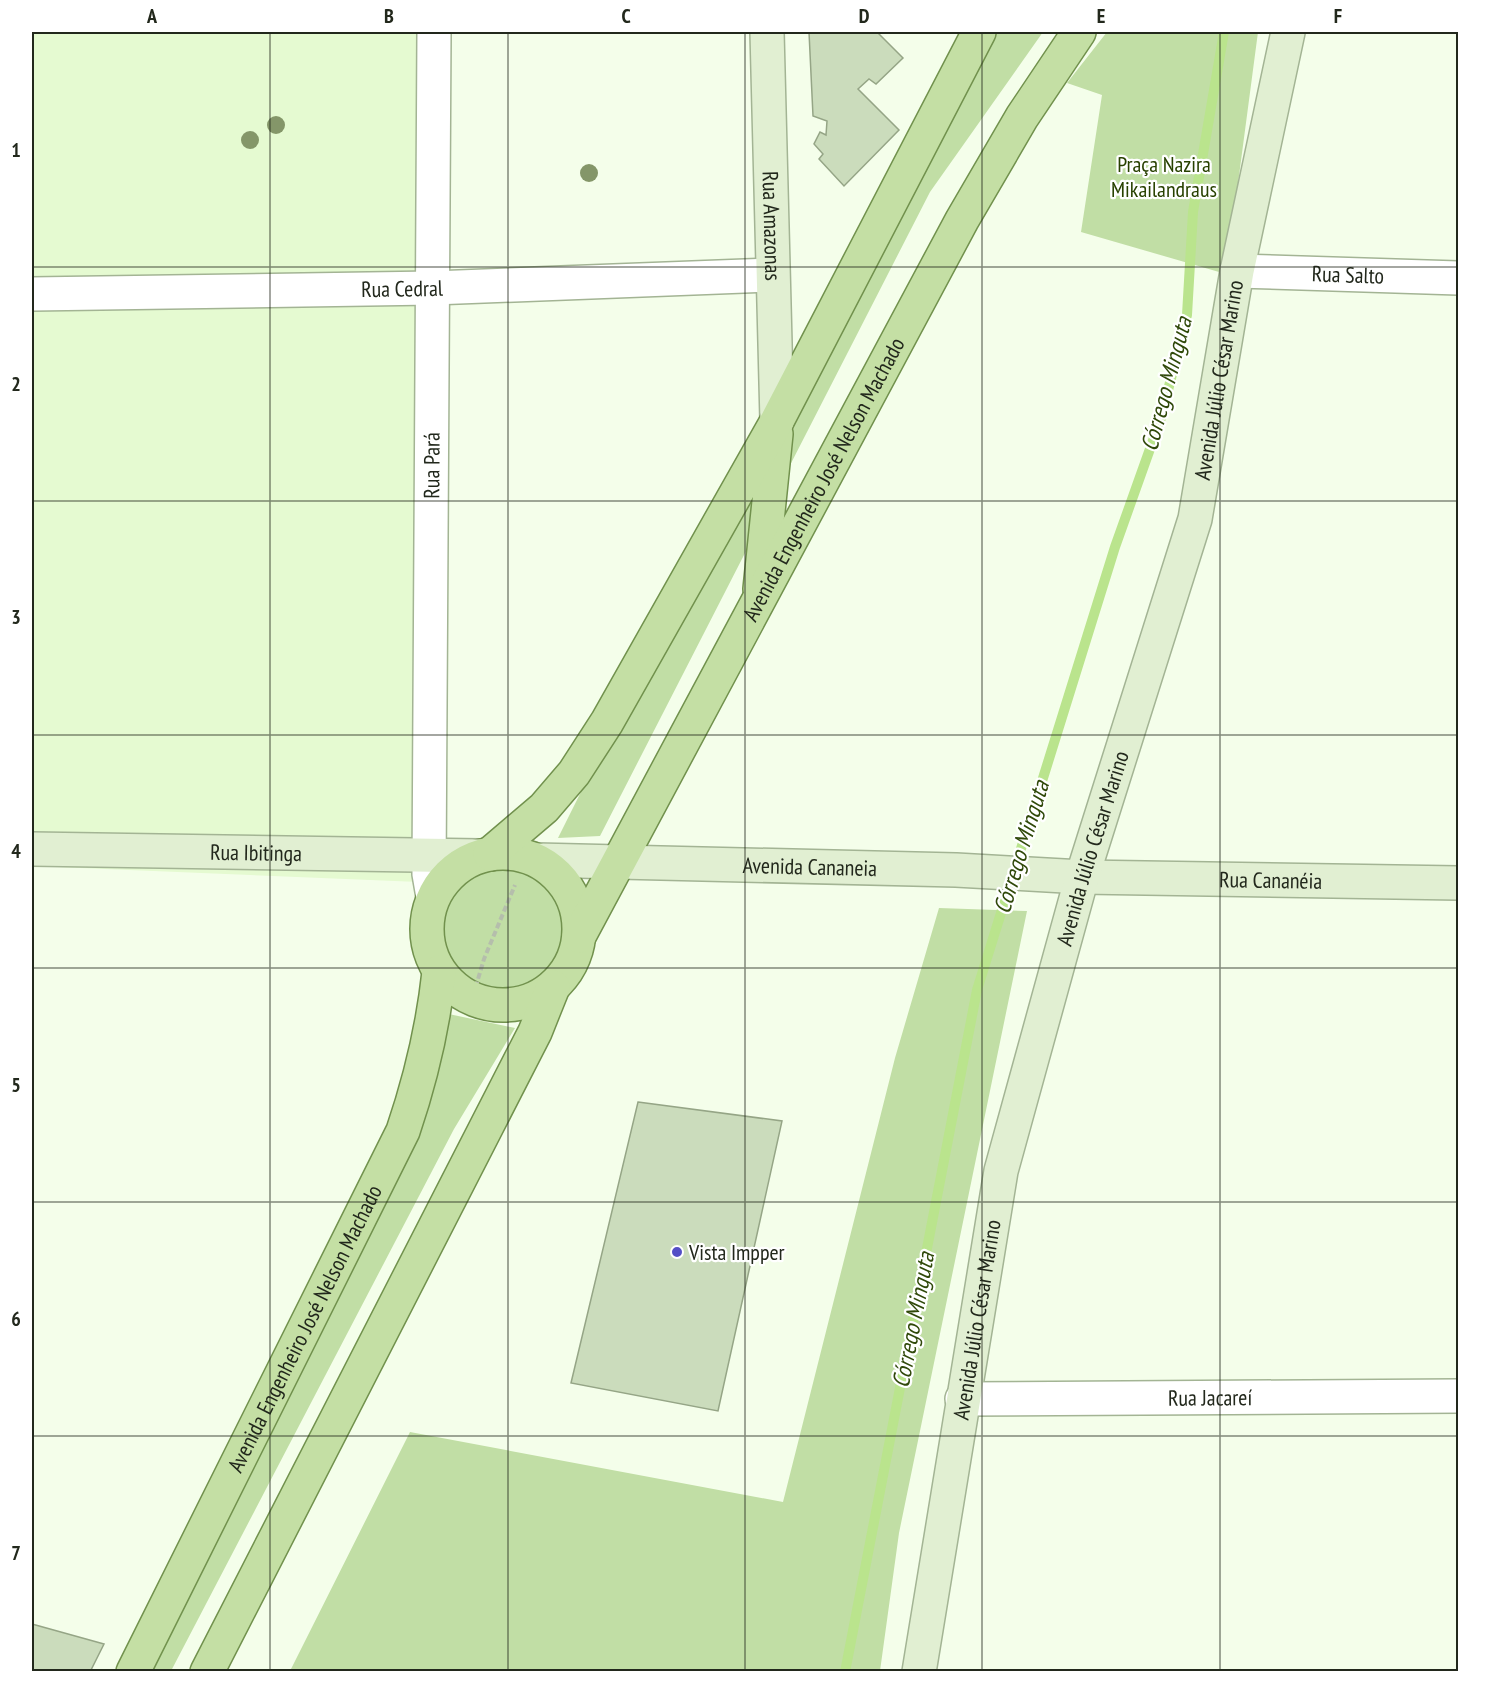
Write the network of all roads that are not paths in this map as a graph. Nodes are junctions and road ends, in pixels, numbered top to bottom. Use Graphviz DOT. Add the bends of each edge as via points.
graph roads {
  1 [pos="434,32"];
  2 [pos="767,32"];
  3 [pos="979,32"];
  4 [pos="1079,32"];
  5 [pos="1288,32"];
  6 [pos="1237,271"];
  7 [pos="772,275"];
  8 [pos="1458,278"];
  9 [pos="433,288"];
  10 [pos="32,294"];
  11 [pos="777,421"];
  12 [pos="758,605"];
  13 [pos="32,849"];
  14 [pos="429,854"];
  15 [pos="485,855"];
  16 [pos="533,859"];
  17 [pos="620,861"];
  18 [pos="1082,877"];
  19 [pos="1458,883"];
  20 [pos="433,897"];
  21 [pos="579,936"];
  22 [pos="439,972"];
  23 [pos="553,987"];
  24 [pos="1458,1396"];
  25 [pos="962,1399"];
  26 [pos="133,1671"];
  27 [pos="207,1671"];
  28 [pos="919,1671"];
  1 -- 9 [label="street, Rua Pará"];
  2 -- 7 [label="street, Rua Amazonas"];
  3 -- 11 [label="main road"];
  4 -- 12 [label="main road, Avenida Engenheiro José Nelson Machado" via="1022,117 962,220"];
  5 -- 6 [label="street, Avenida Júlio César Marino"];
  6 -- 8 [label="street, Rua Salto"];
  6 -- 18 [label="street, Avenida Júlio César Marino" via="1195,519"];
  7 -- 9 [label="street, Rua Cedral"];
  7 -- 11 [label="street, Rua Amazonas"];
  9 -- 10 [label="street, Rua Cedral"];
  9 -- 14 [label="street, Rua Pará"];
  11 -- 12 [label="main road"];
  11 -- 15 [label="main road" via="607,722 574,773 544,808"];
  12 -- 17 [label="main road, Avenida Engenheiro José Nelson Machado"];
  13 -- 14 [label="street, Rua Ibitinga"];
  14 -- 15 [label="street, Rua Ibitinga"];
  14 -- 20 [label="street, Rua Pará"];
  15 -- 16 [label="main road" via="506,853"];
  15 -- 20 [label="main road" via="460,866 444,879"];
  16 -- 17 [label="street, Avenida Cananeia"];
  16 -- 21 [label="main road" via="556,874 570,892 578,914"];
  17 -- 18 [label="street, Avenida Cananeia"];
  17 -- 21 [label="main road, Avenida Engenheiro José Nelson Machado"];
  18 -- 19 [label="street, Rua Cananéia"];
  18 -- 25 [label="street, Avenida Júlio César Marino" via="1000,1171"];
  20 -- 22 [label="main road" via="426,936"];
  21 -- 23 [label="main road" via="575,956"];
  22 -- 23 [label="main road" via="453,988 492,1005 535,999"];
  22 -- 26 [label="main road, Avenida Engenheiro José Nelson Machado" via="425,1063 404,1131"];
  23 -- 27 [label="main road" via="536,1032"];
  24 -- 25 [label="street, Rua Jacareí"];
  25 -- 28 [label="street, Avenida Júlio César Marino"];
}
